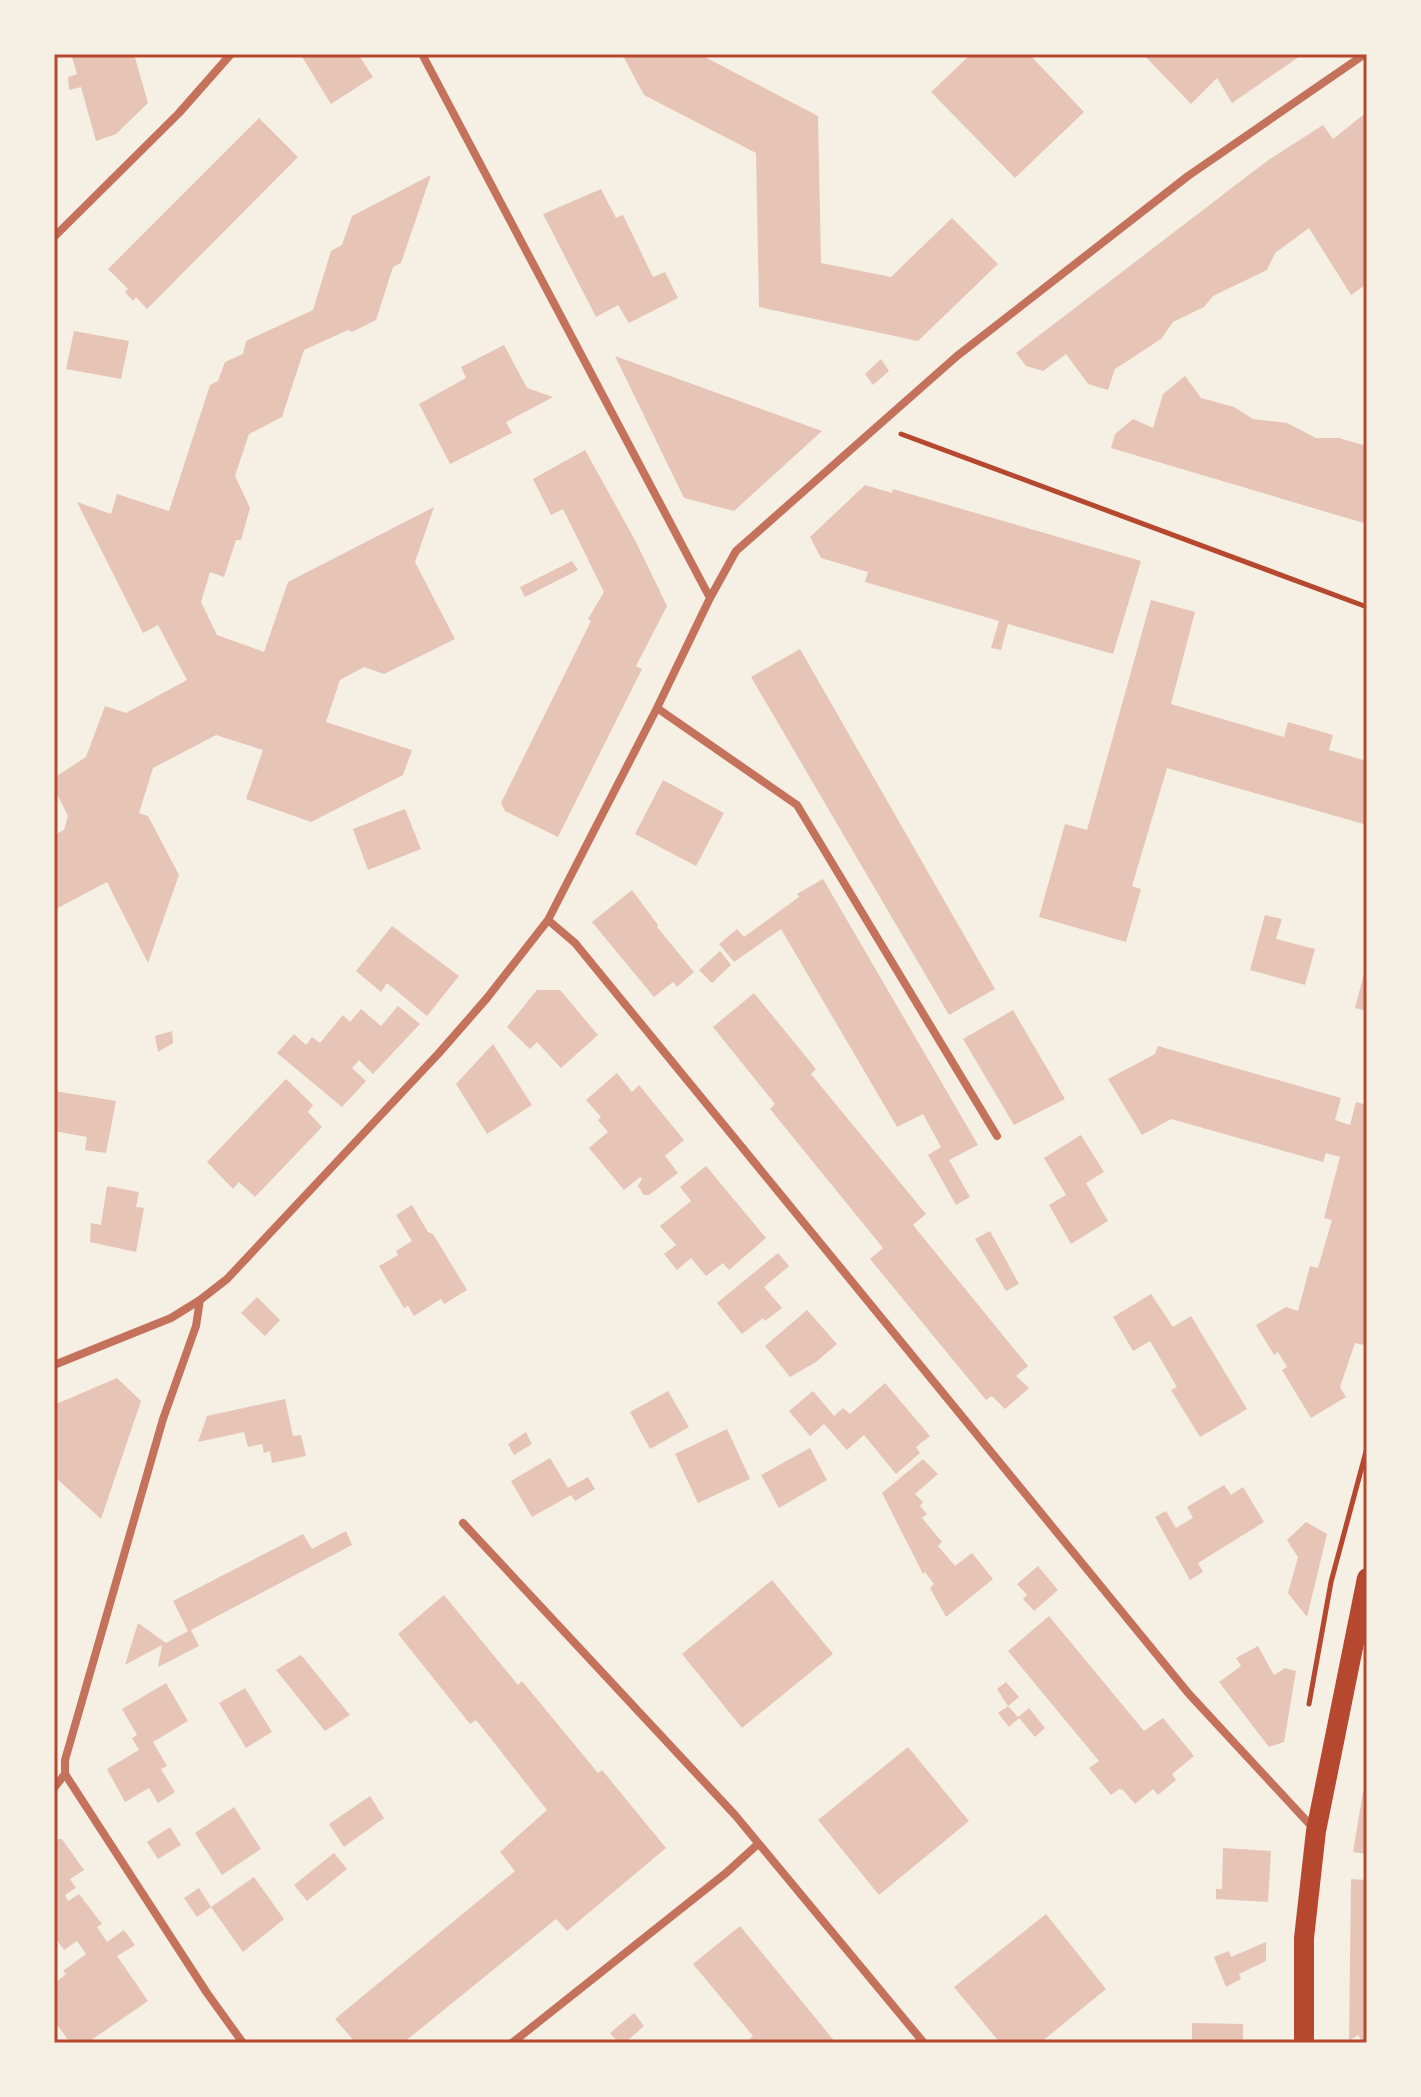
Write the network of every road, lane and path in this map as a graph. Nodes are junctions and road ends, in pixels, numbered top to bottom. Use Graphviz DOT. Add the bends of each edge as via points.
graph roads {
  1 [pos="231,54"];
  2 [pos="422,54"];
  3 [pos="1365,54"];
  4 [pos="54,237"];
  5 [pos="878,425"];
  6 [pos="710,598"];
  7 [pos="1367,607"];
  8 [pos="657,708"];
  9 [pos="548,920"];
  10 [pos="997,1136"];
  11 [pos="200,1300"];
  12 [pos="54,1365"];
  13 [pos="463,1523"];
  14 [pos="1367,1578"];
  15 [pos="65,1774"];
  16 [pos="54,1788"];
  17 [pos="1316,1831"];
  18 [pos="758,1844"];
  19 [pos="243,2043"];
  20 [pos="512,2043"];
  21 [pos="924,2043"];
  22 [pos="1304,2043"];
  1 -- 4 [label="street"];
  2 -- 6 [label="street"];
  3 -- 5 [label="street" via="1188,176 957,356"];
  5 -- 6 [label="street" via="736,551"];
  5 -- 7 [label="path"];
  6 -- 8 [label="street"];
  8 -- 9 [label="street"];
  8 -- 10 [label="street" via="797,805"];
  9 -- 11 [label="street" via="439,1053 227,1279"];
  9 -- 17 [label="street" via="575,943 1189,1694"];
  11 -- 12 [label="street" via="171,1318"];
  11 -- 15 [label="street"];
  13 -- 18 [label="street"];
  14 -- 17 [label="main road"];
  15 -- 16 [label="street"];
  15 -- 19 [label="street"];
  17 -- 22 [label="main road" via="1304,1938"];
  18 -- 20 [label="street"];
  18 -- 21 [label="street"];
}
